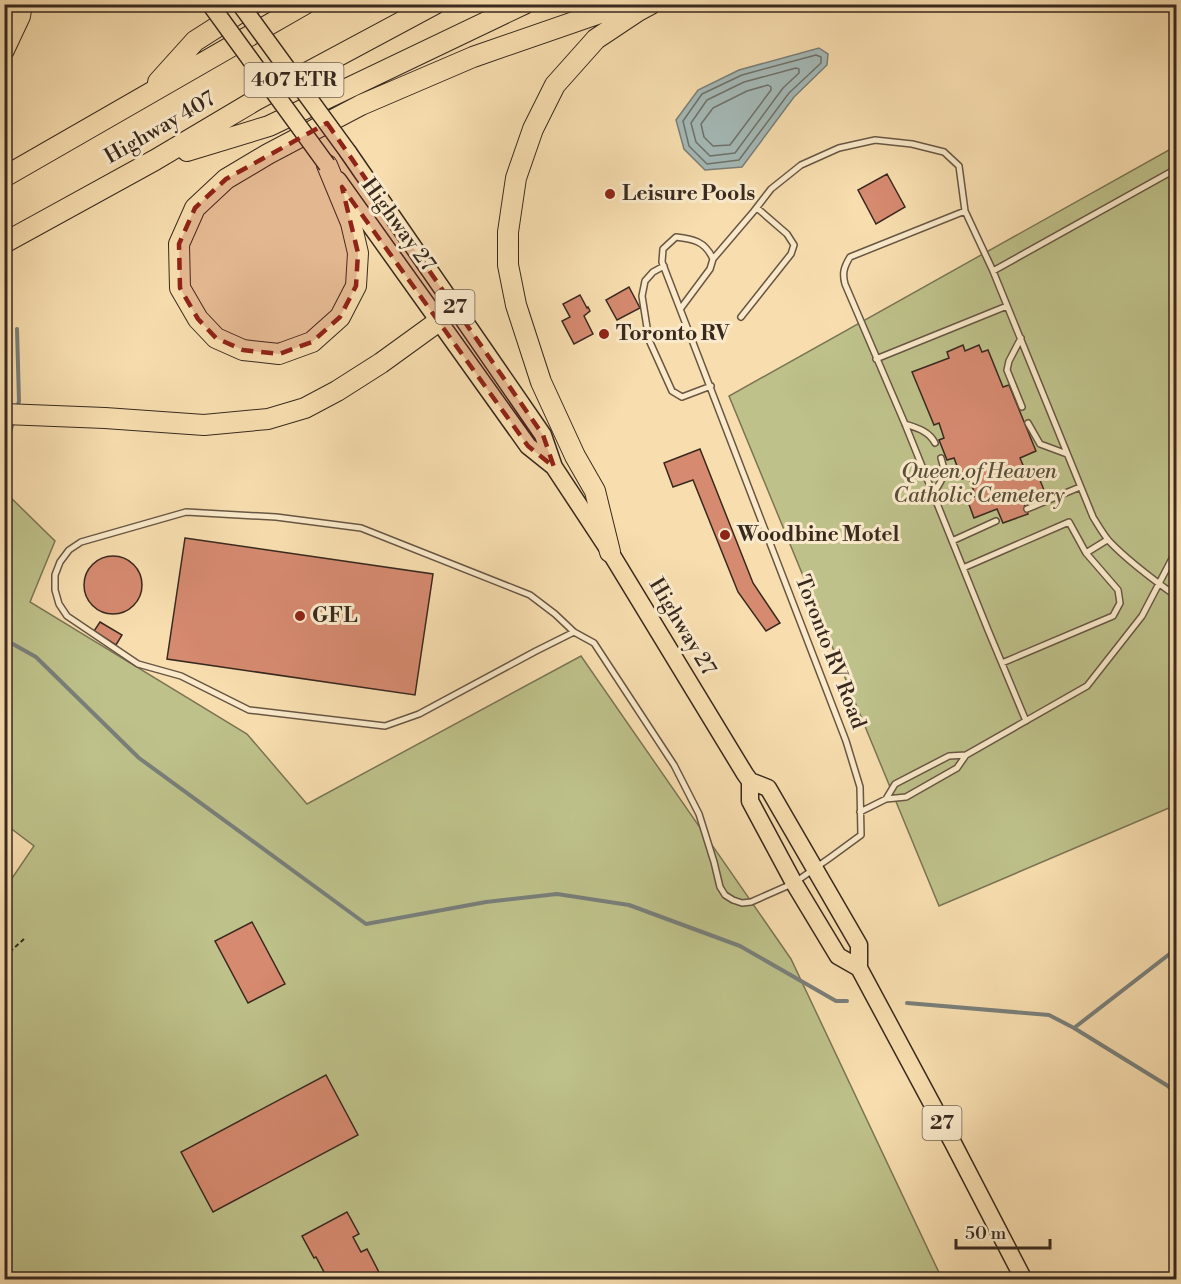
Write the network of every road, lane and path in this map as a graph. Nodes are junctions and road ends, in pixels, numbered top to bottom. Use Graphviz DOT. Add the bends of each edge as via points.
graph roads {
  1 [pos="22,4"];
  2 [pos="210,4"];
  3 [pos="240,4"];
  4 [pos="253,4"];
  5 [pos="305,4"];
  6 [pos="435,4"];
  7 [pos="524,4"];
  8 [pos="626,4"];
  9 [pos="651,4"];
  10 [pos="4,50"];
  11 [pos="145,96"];
  12 [pos="155,160"];
  13 [pos="327,165"];
  14 [pos="1176,170"];
  15 [pos="4,177"];
  16 [pos="757,208"];
  17 [pos="965,211"];
  18 [pos="4,243"];
  19 [pos="713,259"];
  20 [pos="664,266"];
  21 [pos="993,271"];
  22 [pos="453,304"];
  23 [pos="1007,306"];
  24 [pos="681,308"];
  25 [pos="741,317"];
  26 [pos="439,321"];
  27 [pos="1021,338"];
  28 [pos="876,359"];
  29 [pos="711,386"];
  30 [pos="1022,407"];
  31 [pos="4,414"];
  32 [pos="1028,423"];
  33 [pos="905,424"];
  34 [pos="935,443"];
  35 [pos="1067,454"];
  36 [pos="941,458"];
  37 [pos="554,467"];
  38 [pos="1080,487"];
  39 [pos="933,494"];
  40 [pos="1027,509"];
  41 [pos="996,521"];
  42 [pos="1107,540"];
  43 [pos="951,541"];
  44 [pos="1176,551"];
  45 [pos="610,552"];
  46 [pos="1086,553"];
  47 [pos="963,568"];
  48 [pos="1159,584"];
  49 [pos="1176,596"];
  50 [pos="574,632"];
  51 [pos="1002,663"];
  52 [pos="1026,721"];
  53 [pos="966,755"];
  54 [pos="750,781"];
  55 [pos="886,799"];
  56 [pos="860,812"];
  57 [pos="815,869"];
  58 [pos="794,883"];
  59 [pos="24,939"];
  60 [pos="4,957"];
  61 [pos="859,968"];
  62 [pos="1024,1280"];
  1 -- 10 [label="highway"];
  2 -- 13 [label="main road, Highway 27 / 27, bridge"];
  3 -- 22 [label="main road, Highway 27 / 27, bridge"];
  4 -- 11 [label="highway" via="195,41"];
  5 -- 11 [label="highway, Highway 407 / 407 ETR"];
  6 -- 12 [label="highway, Highway 407 / 407 ETR" via="256,100"];
  7 -- 12 [label="highway" via="269,126"];
  8 -- 13 [label="highway" via="473,57 382,96 226,179 195,208 179,244 180,288 198,319 216,338 243,350 279,354 312,342 340,317 356,286 358,253 351,223"];
  9 -- 45 [label="highway" via="596,39 555,85 533,129 516,177 507,232 508,265 516,305 542,382 595,491"];
  11 -- 15 [label="highway, Highway 407 / 407 ETR"];
  12 -- 18 [label="highway, Highway 407 / 407 ETR"];
  13 -- 26 [label="main road, Highway 27 / 27"];
  14 -- 21 [label="lane"];
  16 -- 17 [label="lane" via="771,189 801,165 839,148 875,140 944,152 959,166"];
  16 -- 19 [label="lane"];
  16 -- 25 [label="lane" via="794,245"];
  17 -- 21 [label="lane"];
  17 -- 28 [label="lane" via="850,257 844,267 845,285"];
  19 -- 20 [label="lane" via="710,251 695,239 676,237 663,249"];
  19 -- 24 [label="lane"];
  20 -- 24 [label="lane, Toronto RV Road"];
  20 -- 29 [label="lane" via="645,282 642,296 649,340 672,391 682,397"];
  21 -- 23 [label="lane"];
  22 -- 26 [label="highway"];
  22 -- 37 [label="main road, Highway 27 / 27" via="543,435"];
  23 -- 27 [label="lane"];
  23 -- 28 [label="lane"];
  24 -- 29 [label="lane, Toronto RV Road"];
  26 -- 31 [label="highway" via="337,391 306,408 268,419 204,425"];
  26 -- 37 [label="main road, Highway 27 / 27" via="528,446"];
  27 -- 30 [label="lane" via="1007,370"];
  27 -- 35 [label="lane"];
  28 -- 33 [label="lane"];
  29 -- 56 [label="lane, Toronto RV Road" via="846,741 860,787"];
  32 -- 35 [label="lane" via="1040,444"];
  33 -- 34 [label="lane" via="923,430"];
  33 -- 39 [label="lane"];
  35 -- 38 [label="lane"];
  36 -- 39 [label="lane" via="944,475"];
  37 -- 45 [label="main road, Highway 27 / 27"];
  38 -- 40 [label="lane"];
  38 -- 42 [label="lane"];
  39 -- 43 [label="lane"];
  41 -- 43 [label="lane"];
  42 -- 46 [label="lane"];
  42 -- 48 [label="lane"];
  43 -- 47 [label="lane"];
  44 -- 48 [label="lane"];
  45 -- 54 [label="main road, Highway 27 / 27"];
  46 -- 47 [label="lane" via="1069,522"];
  46 -- 51 [label="lane" via="1118,590 1120,603 1113,616"];
  47 -- 51 [label="lane"];
  48 -- 49 [label="lane"];
  48 -- 52 [label="lane" via="1142,616 1087,686"];
  50 -- 50 [label="lane" via="530,595 361,528 276,516 186,512 81,542 69,550 55,575 59,604 67,616 138,664 181,676 249,710 385,726 419,714"];
  50 -- 58 [label="lane, Toronto RV Road" via="594,643 674,765 699,814 725,895 742,903 751,902"];
  51 -- 52 [label="lane"];
  52 -- 53 [label="lane"];
  53 -- 55 [label="lane" via="957,768 906,797"];
  53 -- 55 [label="lane" via="949,756 895,784"];
  54 -- 57 [label="main road, Highway 27 / 27" via="768,788"];
  54 -- 58 [label="main road, Highway 27 / 27" via="750,801"];
  55 -- 56 [label="lane"];
  56 -- 57 [label="lane, Toronto RV Road" via="861,835"];
  57 -- 58 [label="lane, Toronto RV Road"];
  57 -- 61 [label="main road, Highway 27 / 27" via="859,945"];
  58 -- 61 [label="main road, Highway 27 / 27" via="838,956"];
  59 -- 60 [label="path"];
  61 -- 62 [label="main road, Highway 27 / 27"];
}
